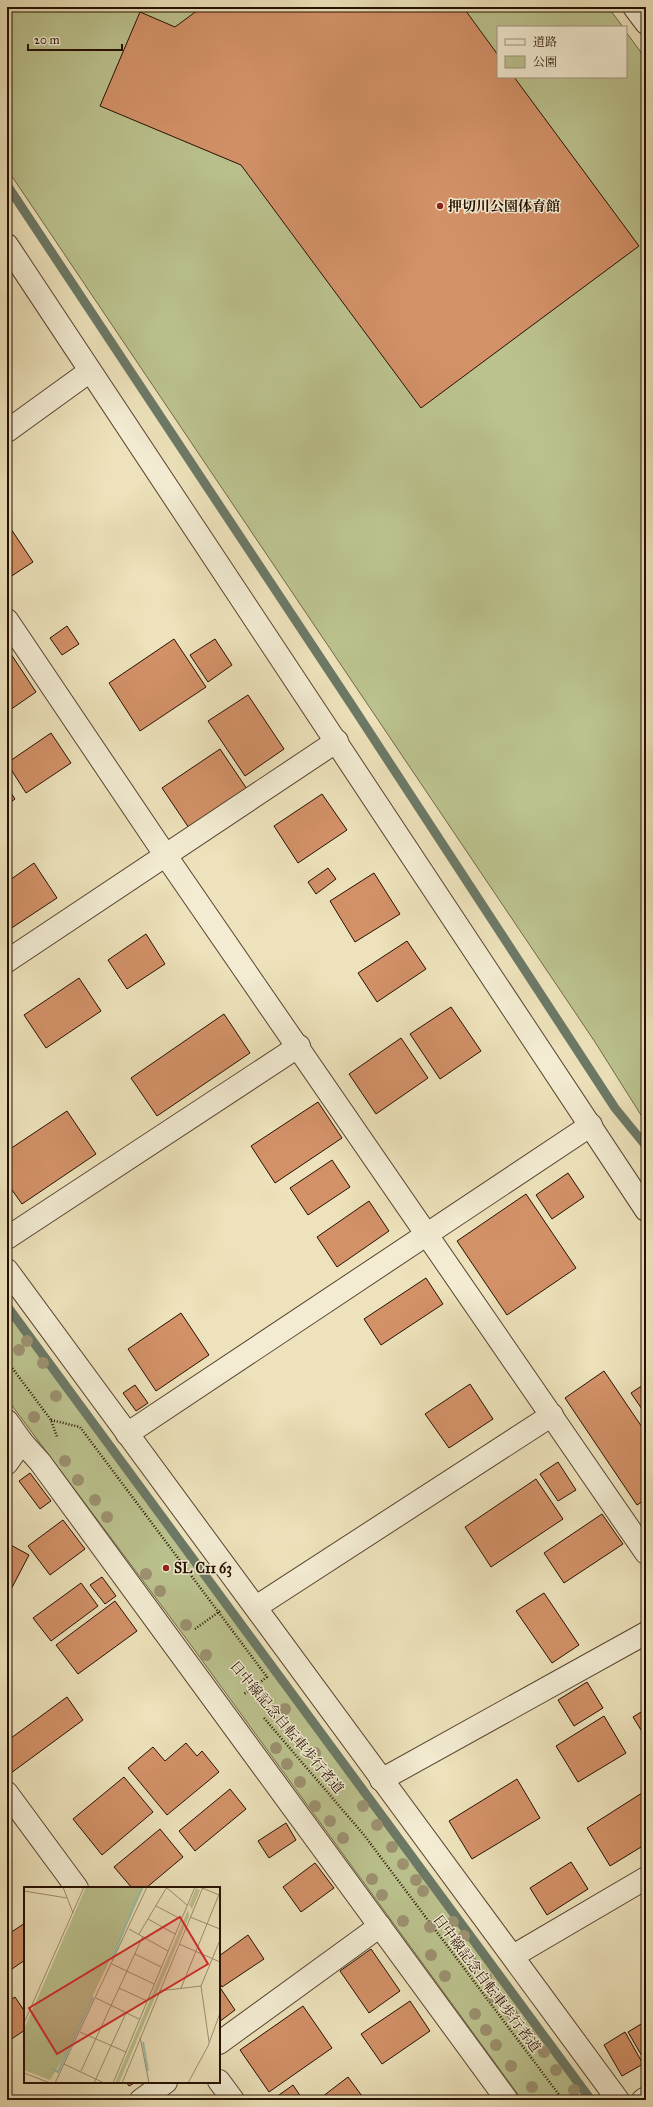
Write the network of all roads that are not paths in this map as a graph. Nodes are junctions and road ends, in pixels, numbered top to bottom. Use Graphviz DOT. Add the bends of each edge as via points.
graph roads {
  1 [pos="634,7"];
  2 [pos="646,23"];
  3 [pos="7,245"];
  4 [pos="90,371"];
  5 [pos="7,431"];
  6 [pos="7,620"];
  7 [pos="337,741"];
  8 [pos="166,856"];
  9 [pos="7,961"];
  10 [pos="299,1046"];
  11 [pos="591,1125"];
  12 [pos="646,1210"];
  13 [pos="428,1234"];
  14 [pos="7,1238"];
  15 [pos="7,1270"];
  16 [pos="552,1415"];
  17 [pos="7,1421"];
  18 [pos="127,1434"];
  19 [pos="22,1442"];
  20 [pos="7,1463"];
  21 [pos="646,1553"];
  22 [pos="256,1608"];
  23 [pos="646,1633"];
  24 [pos="381,1780"];
  25 [pos="7,1793"];
  26 [pos="646,1878"];
  27 [pos="76,1887"];
  28 [pos="380,1926"];
  29 [pos="513,1956"];
  30 [pos="220,2042"];
  31 [pos="220,2082"];
  32 [pos="165,2083"];
  33 [pos="646,2098"];
  34 [pos="141,2100"];
  35 [pos="233,2100"];
  36 [pos="507,2100"];
  37 [pos="618,2100"];
  38 [pos="643,2100"];
  1 -- 2 [label="street"];
  3 -- 4 [label="street"];
  4 -- 5 [label="street"];
  4 -- 7 [label="street"];
  6 -- 8 [label="street"];
  7 -- 8 [label="street"];
  7 -- 11 [label="street"];
  8 -- 9 [label="street"];
  8 -- 10 [label="street"];
  10 -- 13 [label="street"];
  10 -- 14 [label="street"];
  11 -- 12 [label="street"];
  11 -- 13 [label="street"];
  13 -- 16 [label="street"];
  13 -- 18 [label="street"];
  15 -- 18 [label="street"];
  16 -- 21 [label="street"];
  16 -- 22 [label="street"];
  17 -- 19 [label="street"];
  18 -- 22 [label="street"];
  19 -- 20 [label="street"];
  19 -- 28 [label="street" via="40,1462"];
  22 -- 24 [label="street"];
  23 -- 24 [label="street"];
  24 -- 29 [label="street"];
  25 -- 27 [label="street"];
  26 -- 29 [label="street"];
  28 -- 30 [label="street"];
  28 -- 36 [label="street"];
  29 -- 37 [label="street"];
  31 -- 35 [label="street"];
  32 -- 34 [label="street"];
  33 -- 38 [label="street"];
}
